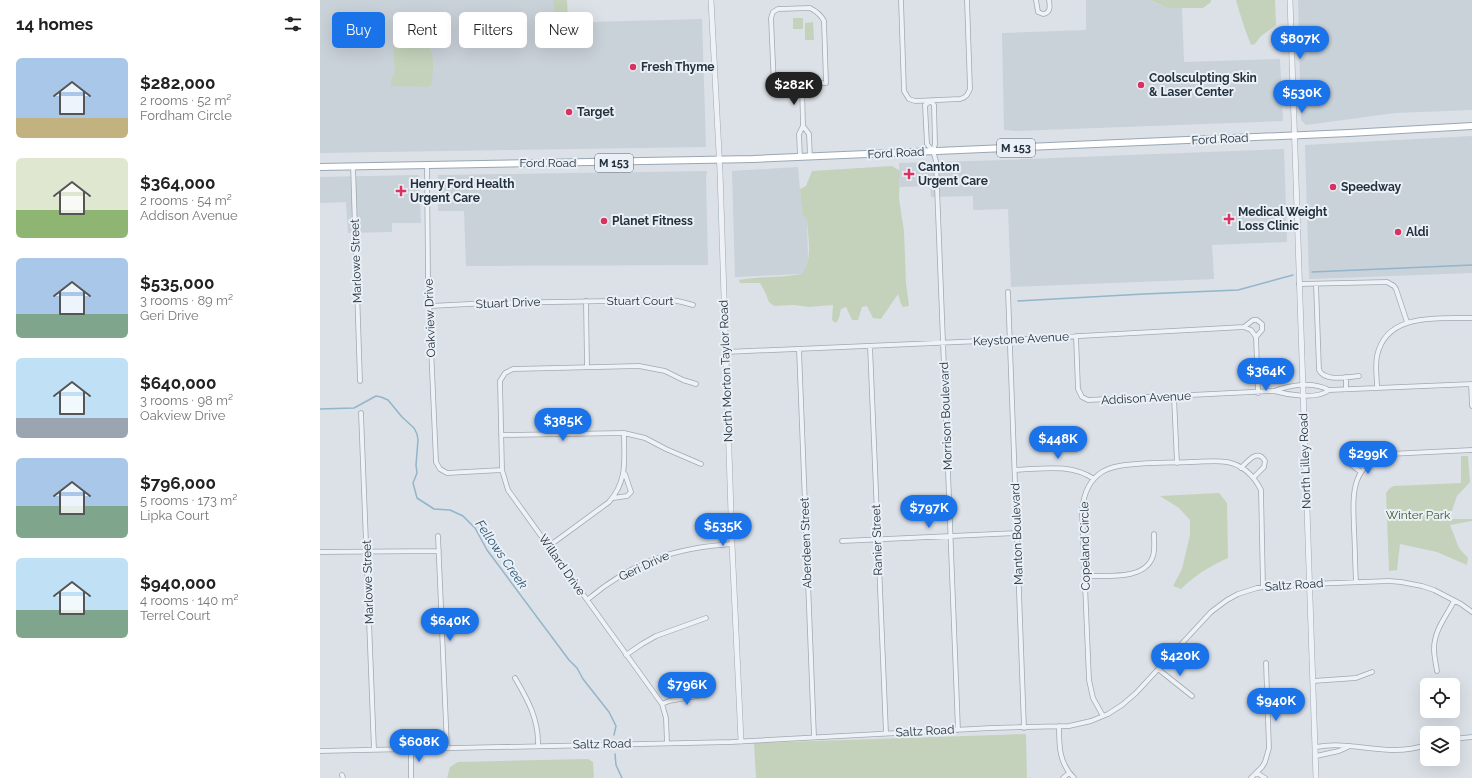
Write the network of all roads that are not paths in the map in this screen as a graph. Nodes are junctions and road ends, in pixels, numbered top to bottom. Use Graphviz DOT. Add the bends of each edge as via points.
graph roads {
  1 [pos="711,0"];
  2 [pos="901,0"];
  3 [pos="967,0"];
  4 [pos="1036,0"];
  5 [pos="1050,0"];
  6 [pos="1290,0"];
  7 [pos="802,85"];
  8 [pos="930,101"];
  9 [pos="803,126"];
  10 [pos="1472,126"];
  11 [pos="1294,135"];
  12 [pos="933,151"];
  13 [pos="800,157"];
  14 [pos="810,157"];
  15 [pos="719,160"];
  16 [pos="353,166"];
  17 [pos="427,166"];
  18 [pos="320,167"];
  19 [pos="1299,284"];
  20 [pos="1316,284"];
  21 [pos="1008,292"];
  22 [pos="586,301"];
  23 [pos="430,306"];
  24 [pos="693,306"];
  25 [pos="1472,318"];
  26 [pos="1407,322"];
  27 [pos="1244,327"];
  28 [pos="1076,336"];
  29 [pos="1256,337"];
  30 [pos="1010,340"];
  31 [pos="943,343"];
  32 [pos="870,346"];
  33 [pos="799,350"];
  34 [pos="726,352"];
  35 [pos="587,367"];
  36 [pos="1359,376"];
  37 [pos="1346,377"];
  38 [pos="360,380"];
  39 [pos="696,384"];
  40 [pos="1472,384"];
  41 [pos="1303,385"];
  42 [pos="1377,388"];
  43 [pos="1346,389"];
  44 [pos="1329,390"];
  45 [pos="1274,392"];
  46 [pos="1258,393"];
  47 [pos="1303,396"];
  48 [pos="1174,397"];
  49 [pos="1472,406"];
  50 [pos="361,413"];
  51 [pos="624,433"];
  52 [pos="501,434"];
  53 [pos="1472,450"];
  54 [pos="1370,462"];
  55 [pos="1177,463"];
  56 [pos="701,464"];
  57 [pos="1241,468"];
  58 [pos="502,470"];
  59 [pos="1015,470"];
  60 [pos="624,472"];
  61 [pos="1361,472"];
  62 [pos="1254,477"];
  63 [pos="1094,479"];
  64 [pos="612,498"];
  65 [pos="1017,533"];
  66 [pos="1154,534"];
  67 [pos="438,536"];
  68 [pos="950,536"];
  69 [pos="877,539"];
  70 [pos="842,541"];
  71 [pos="732,544"];
  72 [pos="549,546"];
  73 [pos="439,551"];
  74 [pos="320,552"];
  75 [pos="367,552"];
  76 [pos="1085,576"];
  77 [pos="1356,582"];
  78 [pos="1310,584"];
  79 [pos="1264,587"];
  80 [pos="587,600"];
  81 [pos="1454,601"];
  82 [pos="1472,612"];
  83 [pos="706,618"];
  84 [pos="626,656"];
  85 [pos="1266,663"];
  86 [pos="1158,669"];
  87 [pos="1437,671"];
  88 [pos="1372,672"];
  89 [pos="515,678"];
  90 [pos="1313,681"];
  91 [pos="708,694"];
  92 [pos="1192,696"];
  93 [pos="662,704"];
  94 [pos="1103,716"];
  95 [pos="1059,726"];
  96 [pos="1024,728"];
  97 [pos="958,730"];
  98 [pos="886,733"];
  99 [pos="814,737"];
  100 [pos="1472,737"];
  101 [pos="1460,738"];
  102 [pos="741,741"];
  103 [pos="667,743"];
  104 [pos="538,746"];
  105 [pos="1350,746"];
  106 [pos="1316,747"];
  107 [pos="1420,747"];
  108 [pos="446,748"];
  109 [pos="411,749"];
  110 [pos="374,750"];
  111 [pos="320,751"];
  112 [pos="1316,756"];
  113 [pos="1069,773"];
  114 [pos="1257,773"];
  115 [pos="411,778"];
  116 [pos="1063,778"];
  117 [pos="1074,778"];
  118 [pos="1251,778"];
  119 [pos="1265,778"];
  120 [pos="1316,778"];
  1 -- 15 [label="street, North Morton Taylor Road"];
  2 -- 8 [label="street" via="904,91 911,100"];
  3 -- 8 [label="street" via="969,92 960,100"];
  4 -- 5 [label="street" via="1037,10 1043,14 1050,9"];
  6 -- 11 [label="street, North Lilley Road"];
  7 -- 7 [label="street" via="826,83 824,21 810,8 776,10 771,18 774,86"];
  7 -- 9 [label="street"];
  8 -- 12 [label="street" via="934,105"];
  8 -- 12 [label="street" via="925,105 926,144"];
  9 -- 13 [label="street" via="799,134"];
  9 -- 14 [label="street" via="809,134"];
  10 -- 11 [label="main road, Ford Road / M 153"];
  11 -- 12 [label="main road, Ford Road / M 153"];
  11 -- 19 [label="street, North Lilley Road"];
  12 -- 14 [label="main road, Ford Road / M 153"];
  12 -- 31 [label="street, Morrison Boulevard" via="936,161"];
  13 -- 14 [label="main road, Ford Road / M 153"];
  13 -- 15 [label="main road, Ford Road / M 153"];
  15 -- 17 [label="main road, Ford Road / M 153"];
  15 -- 34 [label="street, North Morton Taylor Road"];
  16 -- 17 [label="main road, Ford Road / M 153"];
  16 -- 18 [label="main road, Ford Road / M 153"];
  16 -- 38 [label="street, Marlowe Street"];
  17 -- 23 [label="street, Oakview Drive"];
  19 -- 20 [label="street"];
  19 -- 41 [label="street, North Lilley Road"];
  20 -- 26 [label="street" via="1388,282 1396,289"];
  20 -- 37 [label="street" via="1318,370 1326,377"];
  21 -- 30 [label="street, Manton Boulevard"];
  22 -- 23 [label="street, Stuart Drive"];
  22 -- 24 [label="street, Stuart Court" via="672,300"];
  22 -- 35 [label="street"];
  23 -- 58 [label="street, Oakview Drive" via="437,465 447,473"];
  25 -- 26 [label="street"];
  26 -- 42 [label="street" via="1392,331 1382,343 1377,360"];
  27 -- 28 [label="street, Keystone Avenue"];
  27 -- 29 [label="street" via="1251,330"];
  27 -- 29 [label="street, Keystone Avenue" via="1253,320 1260,322 1262,330"];
  28 -- 30 [label="street, Keystone Avenue"];
  28 -- 48 [label="street, Addison Avenue" via="1078,390 1082,397 1091,401"];
  29 -- 46 [label="street"];
  30 -- 31 [label="street, Keystone Avenue"];
  30 -- 59 [label="street, Manton Boulevard"];
  31 -- 32 [label="street, Keystone Avenue"];
  31 -- 68 [label="street, Morrison Boulevard"];
  32 -- 33 [label="street, Keystone Avenue"];
  32 -- 69 [label="street, Ranier Street"];
  33 -- 34 [label="street, Keystone Avenue"];
  33 -- 99 [label="street, Aberdeen Street"];
  34 -- 71 [label="street, North Morton Taylor Road"];
  35 -- 39 [label="street" via="648,367"];
  35 -- 52 [label="street, Willard Drive" via="517,368 504,374 500,385"];
  36 -- 37 [label="street"];
  37 -- 43 [label="street"];
  40 -- 42 [label="street, Addison Avenue"];
  40 -- 49 [label="street"];
  41 -- 44 [label="street, Addison Avenue"];
  41 -- 45 [label="street, Addison Avenue"];
  41 -- 47 [label="street, North Lilley Road"];
  42 -- 43 [label="street, Addison Avenue"];
  43 -- 44 [label="street, Addison Avenue"];
  44 -- 47 [label="street, Addison Avenue" via="1325,393"];
  45 -- 46 [label="street, Addison Avenue"];
  45 -- 47 [label="street, Addison Avenue"];
  46 -- 48 [label="street, Addison Avenue"];
  47 -- 78 [label="street, North Lilley Road"];
  48 -- 55 [label="street"];
  50 -- 75 [label="street, Marlowe Street"];
  51 -- 52 [label="street"];
  51 -- 56 [label="street" via="645,438"];
  51 -- 60 [label="street"];
  52 -- 58 [label="street, Willard Drive"];
  53 -- 54 [label="street" via="1394,453 1382,455"];
  54 -- 61 [label="street"];
  54 -- 61 [label="street" via="1358,452 1349,454 1349,462"];
  55 -- 57 [label="street" via="1227,462"];
  55 -- 63 [label="street" via="1117,466"];
  57 -- 62 [label="street"];
  57 -- 62 [label="street" via="1253,456 1263,456 1264,467"];
  58 -- 72 [label="street, Willard Drive" via="512,495"];
  59 -- 63 [label="street" via="1068,469"];
  59 -- 65 [label="street, Manton Boulevard"];
  60 -- 64 [label="street"];
  60 -- 64 [label="street" via="630,492 627,496"];
  61 -- 77 [label="street" via="1356,481 1353,497"];
  62 -- 79 [label="street" via="1262,497"];
  63 -- 76 [label="street, Copeland Circle" via="1086,490 1083,505"];
  64 -- 72 [label="street"];
  65 -- 68 [label="street"];
  65 -- 96 [label="street, Manton Boulevard"];
  66 -- 76 [label="street" via="1152,557 1141,571"];
  67 -- 73 [label="street"];
  68 -- 69 [label="street"];
  68 -- 97 [label="street, Morrison Boulevard"];
  69 -- 70 [label="street"];
  69 -- 98 [label="street, Ranier Street"];
  71 -- 80 [label="street, Geri Drive" via="691,548 657,558 619,576"];
  71 -- 102 [label="street, North Morton Taylor Road"];
  72 -- 80 [label="street, Willard Drive"];
  73 -- 75 [label="street"];
  73 -- 108 [label="street"];
  74 -- 75 [label="street"];
  75 -- 110 [label="street, Marlowe Street"];
  76 -- 94 [label="street, Copeland Circle" via="1089,680 1093,698"];
  77 -- 78 [label="street, Saltz Road"];
  77 -- 81 [label="street, Saltz Road" via="1412,583 1434,590"];
  78 -- 79 [label="street, Saltz Road"];
  78 -- 90 [label="street, North Lilley Road"];
  79 -- 86 [label="street, Saltz Road" via="1238,594 1216,607"];
  80 -- 84 [label="street, Willard Drive"];
  81 -- 82 [label="street, Saltz Road"];
  81 -- 87 [label="street" via="1440,624 1436,637 1434,650"];
  83 -- 84 [label="street" via="656,636"];
  84 -- 93 [label="street, Willard Drive"];
  85 -- 114 [label="street" via="1268,748 1265,762"];
  86 -- 92 [label="street"];
  86 -- 94 [label="street, Saltz Road" via="1128,700"];
  88 -- 90 [label="street" via="1356,678"];
  89 -- 104 [label="street" via="535,717"];
  90 -- 106 [label="street, North Lilley Road"];
  91 -- 93 [label="street"];
  93 -- 103 [label="street, Willard Drive" via="666,718"];
  94 -- 95 [label="street, Saltz Road" via="1082,724"];
  95 -- 96 [label="street, Saltz Road"];
  95 -- 113 [label="street" via="1060,751"];
  96 -- 97 [label="street, Saltz Road"];
  97 -- 98 [label="street, Saltz Road"];
  98 -- 99 [label="street, Saltz Road"];
  99 -- 102 [label="street, Saltz Road"];
  100 -- 101 [label="street"];
  102 -- 103 [label="street, Saltz Road"];
  103 -- 104 [label="street, Saltz Road"];
  104 -- 108 [label="street, Saltz Road"];
  105 -- 106 [label="street"];
  105 -- 107 [label="street" via="1397,750"];
  105 -- 112 [label="street"];
  106 -- 112 [label="street, North Lilley Road"];
  108 -- 109 [label="street, Saltz Road"];
  109 -- 110 [label="street, Saltz Road"];
  109 -- 115 [label="street"];
  110 -- 111 [label="street, Saltz Road"];
  112 -- 120 [label="street, North Lilley Road"];
  113 -- 116 [label="street"];
  113 -- 117 [label="street"];
  114 -- 118 [label="street"];
  114 -- 119 [label="street"];
}
